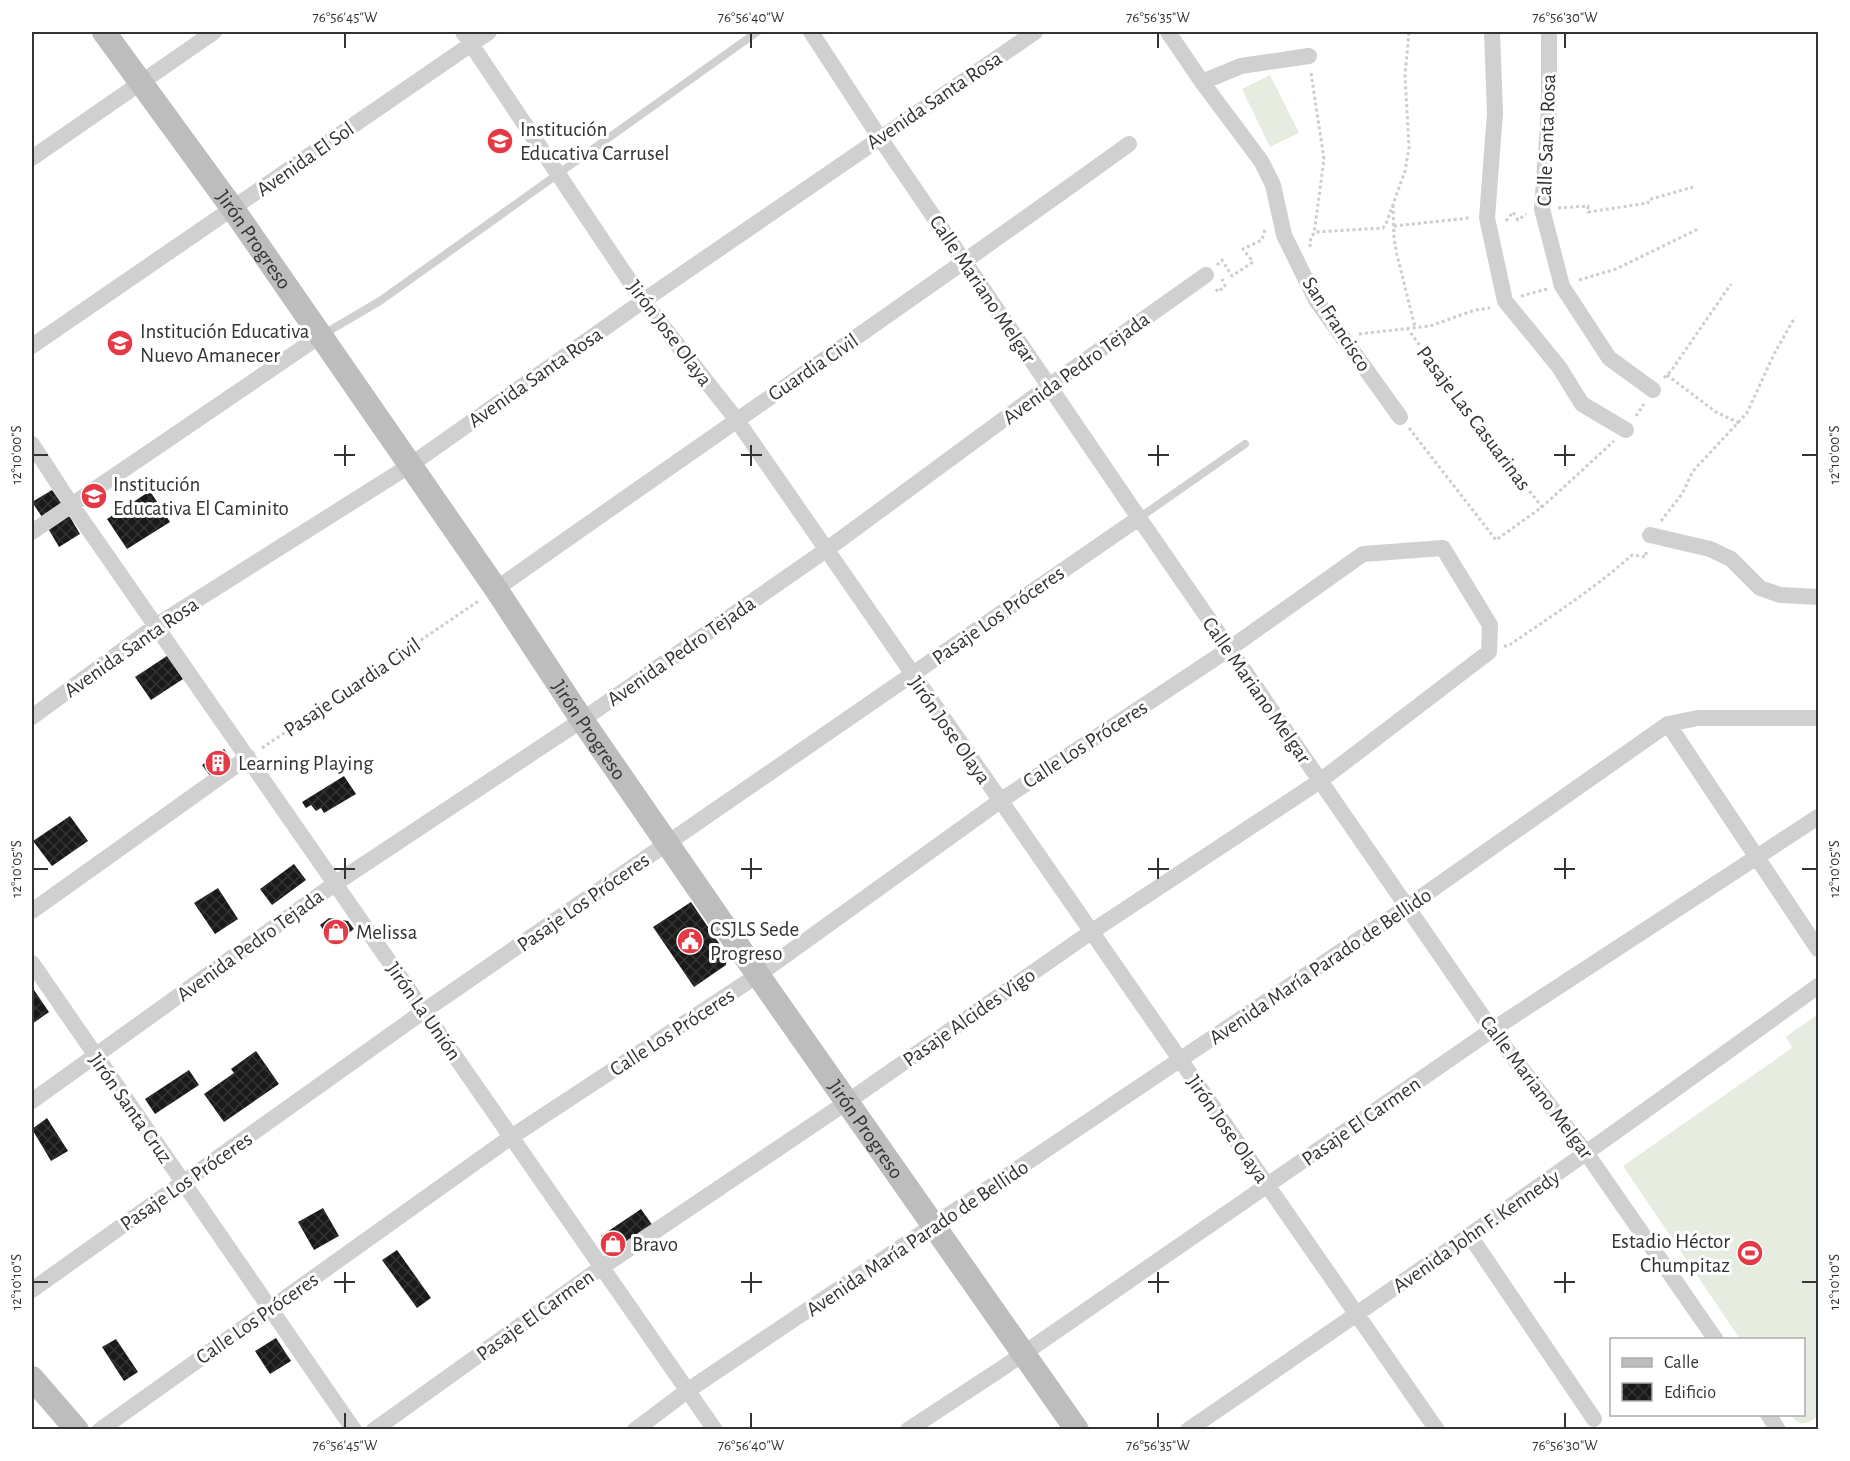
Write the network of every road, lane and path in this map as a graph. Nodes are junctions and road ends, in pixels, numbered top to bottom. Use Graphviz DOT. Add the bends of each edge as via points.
graph roads {
  1 [pos="104,32"];
  2 [pos="214,32"];
  3 [pos="489,32"];
  4 [pos="757,32"];
  5 [pos="811,32"];
  6 [pos="1035,32"];
  7 [pos="1168,32"];
  8 [pos="1409,32"];
  9 [pos="1492,32"];
  10 [pos="1549,32"];
  11 [pos="467,38"];
  12 [pos="1309,56"];
  13 [pos="1202,82"];
  14 [pos="140,83"];
  15 [pos="880,138"];
  16 [pos="1129,144"];
  17 [pos="32,158"];
  18 [pos="559,175"];
  19 [pos="1693,187"];
  20 [pos="1394,204"];
  21 [pos="233,209"];
  22 [pos="1542,209"];
  23 [pos="1488,220"];
  24 [pos="1394,226"];
  25 [pos="1698,229"];
  26 [pos="1323,232"];
  27 [pos="1284,234"];
  28 [pos="1314,234"];
  29 [pos="966,262"];
  30 [pos="1214,272"];
  31 [pos="1731,284"];
  32 [pos="1562,286"];
  33 [pos="643,301"];
  34 [pos="1507,303"];
  35 [pos="1795,317"];
  36 [pos="1415,327"];
  37 [pos="1407,328"];
  38 [pos="320,336"];
  39 [pos="1343,336"];
  40 [pos="32,346"];
  41 [pos="1667,375"];
  42 [pos="1049,386"];
  43 [pos="1653,390"];
  44 [pos="1400,417"];
  45 [pos="736,419"];
  46 [pos="1739,423"];
  47 [pos="1626,430"];
  48 [pos="32,444"];
  49 [pos="1245,444"];
  50 [pos="409,466"];
  51 [pos="71,504"];
  52 [pos="1542,507"];
  53 [pos="1139,518"];
  54 [pos="32,532"];
  55 [pos="1650,536"];
  56 [pos="826,550"];
  57 [pos="496,589"];
  58 [pos="1818,597"];
  59 [pos="157,625"];
  60 [pos="1229,649"];
  61 [pos="1489,651"];
  62 [pos="912,674"];
  63 [pos="32,717"];
  64 [pos="1818,718"];
  65 [pos="582,720"];
  66 [pos="1668,724"];
  67 [pos="248,757"];
  68 [pos="1320,781"];
  69 [pos="1000,801"];
  70 [pos="1818,817"];
  71 [pos="668,843"];
  72 [pos="1757,857"];
  73 [pos="336,883"];
  74 [pos="1407,907"];
  75 [pos="32,911"];
  76 [pos="1091,932"];
  77 [pos="1818,949"];
  78 [pos="32,963"];
  79 [pos="758,975"];
  80 [pos="1818,986"];
  81 [pos="424,1011"];
  82 [pos="1492,1030"];
  83 [pos="96,1057"];
  84 [pos="1180,1061"];
  85 [pos="32,1101"];
  86 [pos="847,1102"];
  87 [pos="511,1137"];
  88 [pos="1587,1154"];
  89 [pos="183,1183"];
  90 [pos="1267,1186"];
  91 [pos="934,1226"];
  92 [pos="1470,1236"];
  93 [pos="602,1267"];
  94 [pos="32,1290"];
  95 [pos="271,1309"];
  96 [pos="1358,1314"];
  97 [pos="1715,1338"];
  98 [pos="1023,1353"];
  99 [pos="32,1378"];
  100 [pos="687,1392"];
  101 [pos="1769,1416"];
  102 [pos="1594,1419"];
  103 [pos="1436,1429"];
  104 [pos="77,1430"];
  105 [pos="100,1430"];
  106 [pos="354,1430"];
  107 [pos="374,1430"];
  108 [pos="635,1430"];
  109 [pos="714,1430"];
  110 [pos="908,1430"];
  111 [pos="1077,1430"];
  112 [pos="1188,1430"];
  113 [pos="1778,1430"];
  1 -- 14 [label="street, Jirón Progreso"];
  2 -- 14 [label="street"];
  3 -- 11 [label="street, Avenida El Sol"];
  4 -- 18 [label="lane"];
  5 -- 15 [label="street, Calle Mariano Melgar"];
  6 -- 15 [label="street, Avenida Santa Rosa"];
  7 -- 13 [label="street, San Francisco"];
  8 -- 20 [label="path" via="1405,75 1409,148 1406,171"];
  9 -- 23 [label="street" via="1495,113"];
  10 -- 22 [label="street, Calle Santa Rosa" via="1549,109"];
  11 -- 18 [label="street, Jirón Jose Olaya"];
  11 -- 21 [label="street, Avenida El Sol"];
  12 -- 13 [label="street" via="1240,66"];
  12 -- 28 [label="path" via="1324,148"];
  13 -- 27 [label="street, San Francisco" via="1261,161 1273,185"];
  14 -- 17 [label="street"];
  14 -- 21 [label="street, Jirón Progreso"];
  15 -- 29 [label="street, Calle Mariano Melgar"];
  15 -- 33 [label="street, Avenida Santa Rosa"];
  16 -- 29 [label="street, Guardia Civil"];
  18 -- 33 [label="street, Jirón Jose Olaya"];
  18 -- 38 [label="lane" via="380,301"];
  19 -- 22 [label="path" via="1648,203 1588,212 1588,206"];
  20 -- 24 [label="path"];
  20 -- 26 [label="path" via="1383,228"];
  21 -- 38 [label="street, Jirón Progreso"];
  21 -- 40 [label="street, Avenida El Sol"];
  22 -- 23 [label="path" via="1518,220 1513,213 1506,221 1501,210"];
  22 -- 32 [label="street, Calle Santa Rosa"];
  23 -- 24 [label="path" via="1473,212 1471,218"];
  23 -- 34 [label="street"];
  24 -- 36 [label="path"];
  25 -- 32 [label="path" via="1616,269"];
  27 -- 30 [label="path" via="1277,236 1270,224 1262,240 1244,249 1253,262 1232,276 1222,260"];
  27 -- 39 [label="street, San Francisco" via="1316,300"];
  29 -- 42 [label="street, Calle Mariano Melgar"];
  29 -- 45 [label="street, Guardia Civil"];
  30 -- 30 [label="path" via="1218,292 1225,286"];
  30 -- 42 [label="street, Avenida Pedro Tejada"];
  31 -- 41 [label="path"];
  32 -- 34 [label="path"];
  32 -- 43 [label="street, Calle Santa Rosa" via="1609,358"];
  33 -- 45 [label="street, Jirón Jose Olaya"];
  33 -- 50 [label="street, Avenida Santa Rosa"];
  34 -- 36 [label="path"];
  34 -- 47 [label="street" via="1559,367 1582,404"];
  35 -- 46 [label="path"];
  36 -- 37 [label="path"];
  37 -- 39 [label="path"];
  37 -- 52 [label="path, Pasaje Las Casuarinas"];
  38 -- 50 [label="street, Jirón Progreso"];
  38 -- 51 [label="street"];
  39 -- 44 [label="street, San Francisco"];
  41 -- 43 [label="path"];
  41 -- 46 [label="path" via="1716,412"];
  42 -- 53 [label="street, Calle Mariano Melgar"];
  42 -- 56 [label="street, Avenida Pedro Tejada"];
  43 -- 47 [label="path"];
  44 -- 52 [label="path" via="1496,540"];
  45 -- 56 [label="street, Jirón Jose Olaya"];
  45 -- 57 [label="street, Guardia Civil"];
  46 -- 55 [label="path" via="1693,471 1682,494"];
  47 -- 52 [label="path"];
  48 -- 51 [label="street, Jirón La Unión"];
  49 -- 53 [label="lane"];
  50 -- 57 [label="street, Jirón Progreso"];
  50 -- 59 [label="street, Avenida Santa Rosa"];
  51 -- 54 [label="street"];
  51 -- 59 [label="street, Jirón La Unión"];
  53 -- 60 [label="street, Calle Mariano Melgar"];
  53 -- 62 [label="street, Pasaje Los Próceres"];
  55 -- 58 [label="street" via="1710,549 1731,559 1760,588 1780,595"];
  55 -- 61 [label="path" via="1646,557 1632,555 1508,646"];
  56 -- 62 [label="street, Jirón Jose Olaya"];
  56 -- 65 [label="street, Avenida Pedro Tejada"];
  57 -- 65 [label="street, Jirón Progreso"];
  57 -- 67 [label="path, Pasaje Guardia Civil"];
  59 -- 63 [label="street, Avenida Santa Rosa"];
  59 -- 67 [label="street, Jirón La Unión"];
  60 -- 61 [label="street, Calle Los Próceres" via="1363,554 1443,548 1490,625"];
  60 -- 68 [label="street, Calle Mariano Melgar"];
  60 -- 69 [label="street, Calle Los Próceres"];
  61 -- 68 [label="street, Pasaje Alcides Vigo"];
  62 -- 69 [label="street, Jirón Jose Olaya"];
  62 -- 71 [label="street, Pasaje Los Próceres"];
  64 -- 66 [label="street, Avenida María Parado de Bellido" via="1698,718"];
  65 -- 71 [label="street, Jirón Progreso"];
  65 -- 73 [label="street, Avenida Pedro Tejada"];
  66 -- 72 [label="street"];
  66 -- 74 [label="street, Avenida María Parado de Bellido"];
  67 -- 73 [label="street, Jirón La Unión"];
  67 -- 75 [label="street"];
  68 -- 74 [label="street, Calle Mariano Melgar"];
  68 -- 76 [label="street, Pasaje Alcides Vigo"];
  69 -- 76 [label="street, Jirón Jose Olaya"];
  69 -- 79 [label="street, Calle Los Próceres"];
  70 -- 72 [label="street, Pasaje El Carmen"];
  71 -- 79 [label="street, Jirón Progreso"];
  71 -- 81 [label="street, Pasaje Los Próceres"];
  72 -- 77 [label="street"];
  72 -- 82 [label="street, Pasaje El Carmen"];
  73 -- 81 [label="street, Jirón La Unión"];
  73 -- 83 [label="street, Avenida Pedro Tejada"];
  74 -- 82 [label="street, Calle Mariano Melgar"];
  74 -- 84 [label="street, Avenida María Parado de Bellido"];
  76 -- 84 [label="street, Jirón Jose Olaya"];
  76 -- 86 [label="street, Pasaje Alcides Vigo"];
  78 -- 83 [label="street, Jirón Santa Cruz"];
  79 -- 86 [label="street, Jirón Progreso"];
  79 -- 87 [label="street, Calle Los Próceres"];
  80 -- 88 [label="street, Avenida John F. Kennedy"];
  81 -- 87 [label="street, Jirón La Unión"];
  81 -- 89 [label="street, Pasaje Los Próceres"];
  82 -- 88 [label="street, Calle Mariano Melgar"];
  82 -- 90 [label="street, Pasaje El Carmen"];
  83 -- 85 [label="street, Avenida Pedro Tejada"];
  83 -- 89 [label="street, Jirón Santa Cruz"];
  84 -- 90 [label="street, Jirón Jose Olaya"];
  84 -- 91 [label="street, Avenida María Parado de Bellido"];
  86 -- 91 [label="street, Jirón Progreso"];
  86 -- 93 [label="street, Pasaje El Carmen"];
  87 -- 93 [label="street, Jirón La Unión"];
  87 -- 95 [label="street, Calle Los Próceres"];
  88 -- 92 [label="street, Avenida John F. Kennedy"];
  88 -- 97 [label="street, Calle Mariano Melgar"];
  89 -- 94 [label="street, Pasaje Los Próceres"];
  89 -- 95 [label="street, Jirón Santa Cruz"];
  90 -- 96 [label="street, Jirón Jose Olaya"];
  90 -- 98 [label="street, Pasaje El Carmen"];
  91 -- 98 [label="street, Jirón Progreso"];
  91 -- 100 [label="street, Avenida María Parado de Bellido"];
  92 -- 96 [label="street, Avenida John F. Kennedy"];
  92 -- 102 [label="street"];
  93 -- 100 [label="street, Jirón La Unión"];
  93 -- 107 [label="street, Pasaje El Carmen"];
  95 -- 105 [label="street, Calle Los Próceres"];
  95 -- 106 [label="street, Jirón Santa Cruz"];
  96 -- 103 [label="street, Jirón Jose Olaya"];
  96 -- 112 [label="street, Avenida John F. Kennedy"];
  98 -- 110 [label="street, Pasaje El Carmen"];
  98 -- 111 [label="street, Jirón Progreso"];
  99 -- 104 [label="street"];
  100 -- 108 [label="street, Avenida María Parado de Bellido"];
  100 -- 109 [label="street, Jirón La Unión"];
  101 -- 113 [label="street"];
}
